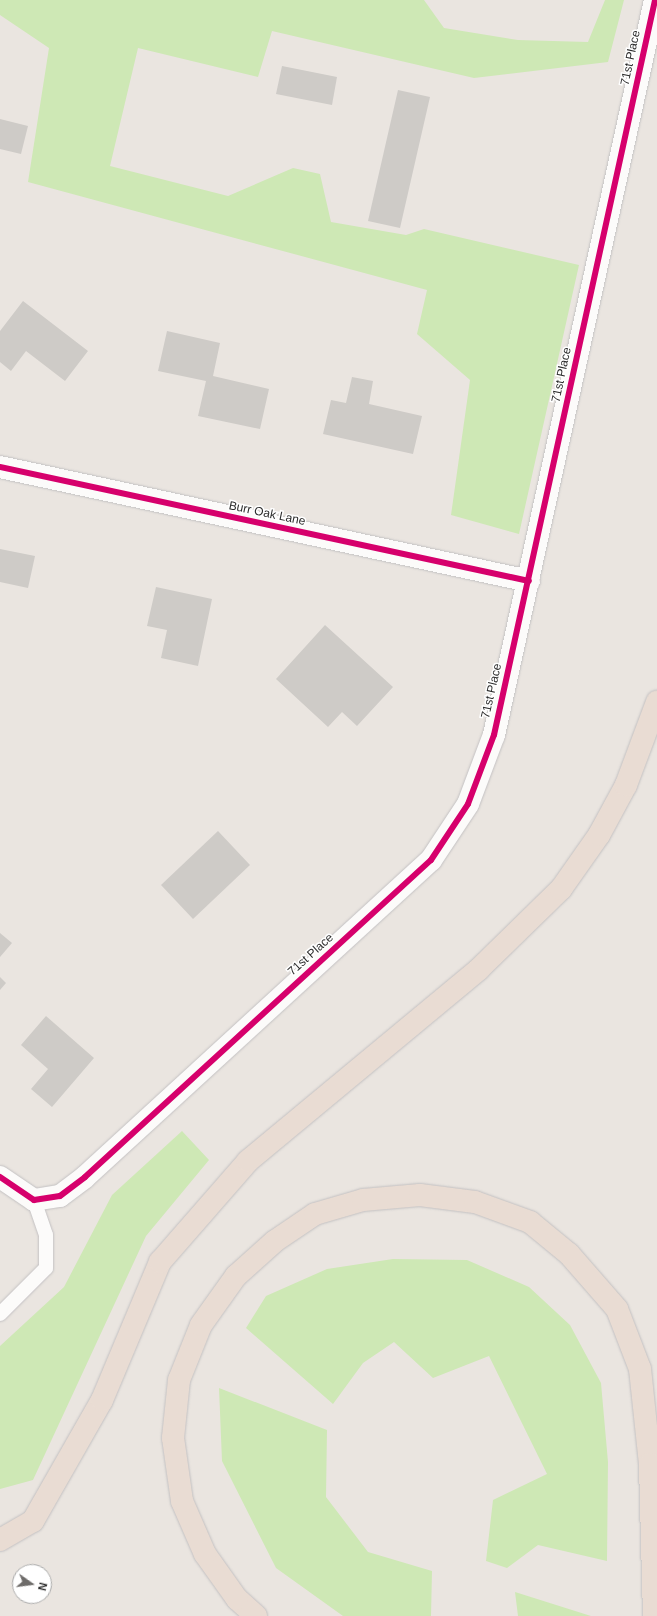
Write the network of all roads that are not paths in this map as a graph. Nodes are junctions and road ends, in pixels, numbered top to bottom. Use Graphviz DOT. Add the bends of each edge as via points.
graph roads {
  1 [pos="654,0"];
  2 [pos="0,467"];
  3 [pos="529,581"];
  4 [pos="657,702"];
  5 [pos="0,1177"];
  6 [pos="34,1200"];
  7 [pos="0,1314"];
  8 [pos="0,1540"];
  9 [pos="256,1616"];
  10 [pos="654,1616"];
  1 -- 3 [label="street, 71st Place"];
  2 -- 3 [label="street, Burr Oak Lane"];
  3 -- 6 [label="street, 71st Place" via="494,735 468,804 431,860 85,1177 60,1196"];
  4 -- 8 [label="highway" via="626,785 599,835 561,889 478,970 248,1161 160,1262 102,1400 33,1521"];
  5 -- 6 [label="street"];
  6 -- 7 [label="lane" via="46,1236 46,1268"];
  9 -- 10 [label="highway" via="237,1599 205,1554 182,1501 173,1438 179,1380 201,1325 236,1276 275,1241 315,1214 363,1200 420,1195 475,1202 530,1222 569,1254 617,1309 640,1376 650,1464"];
}
